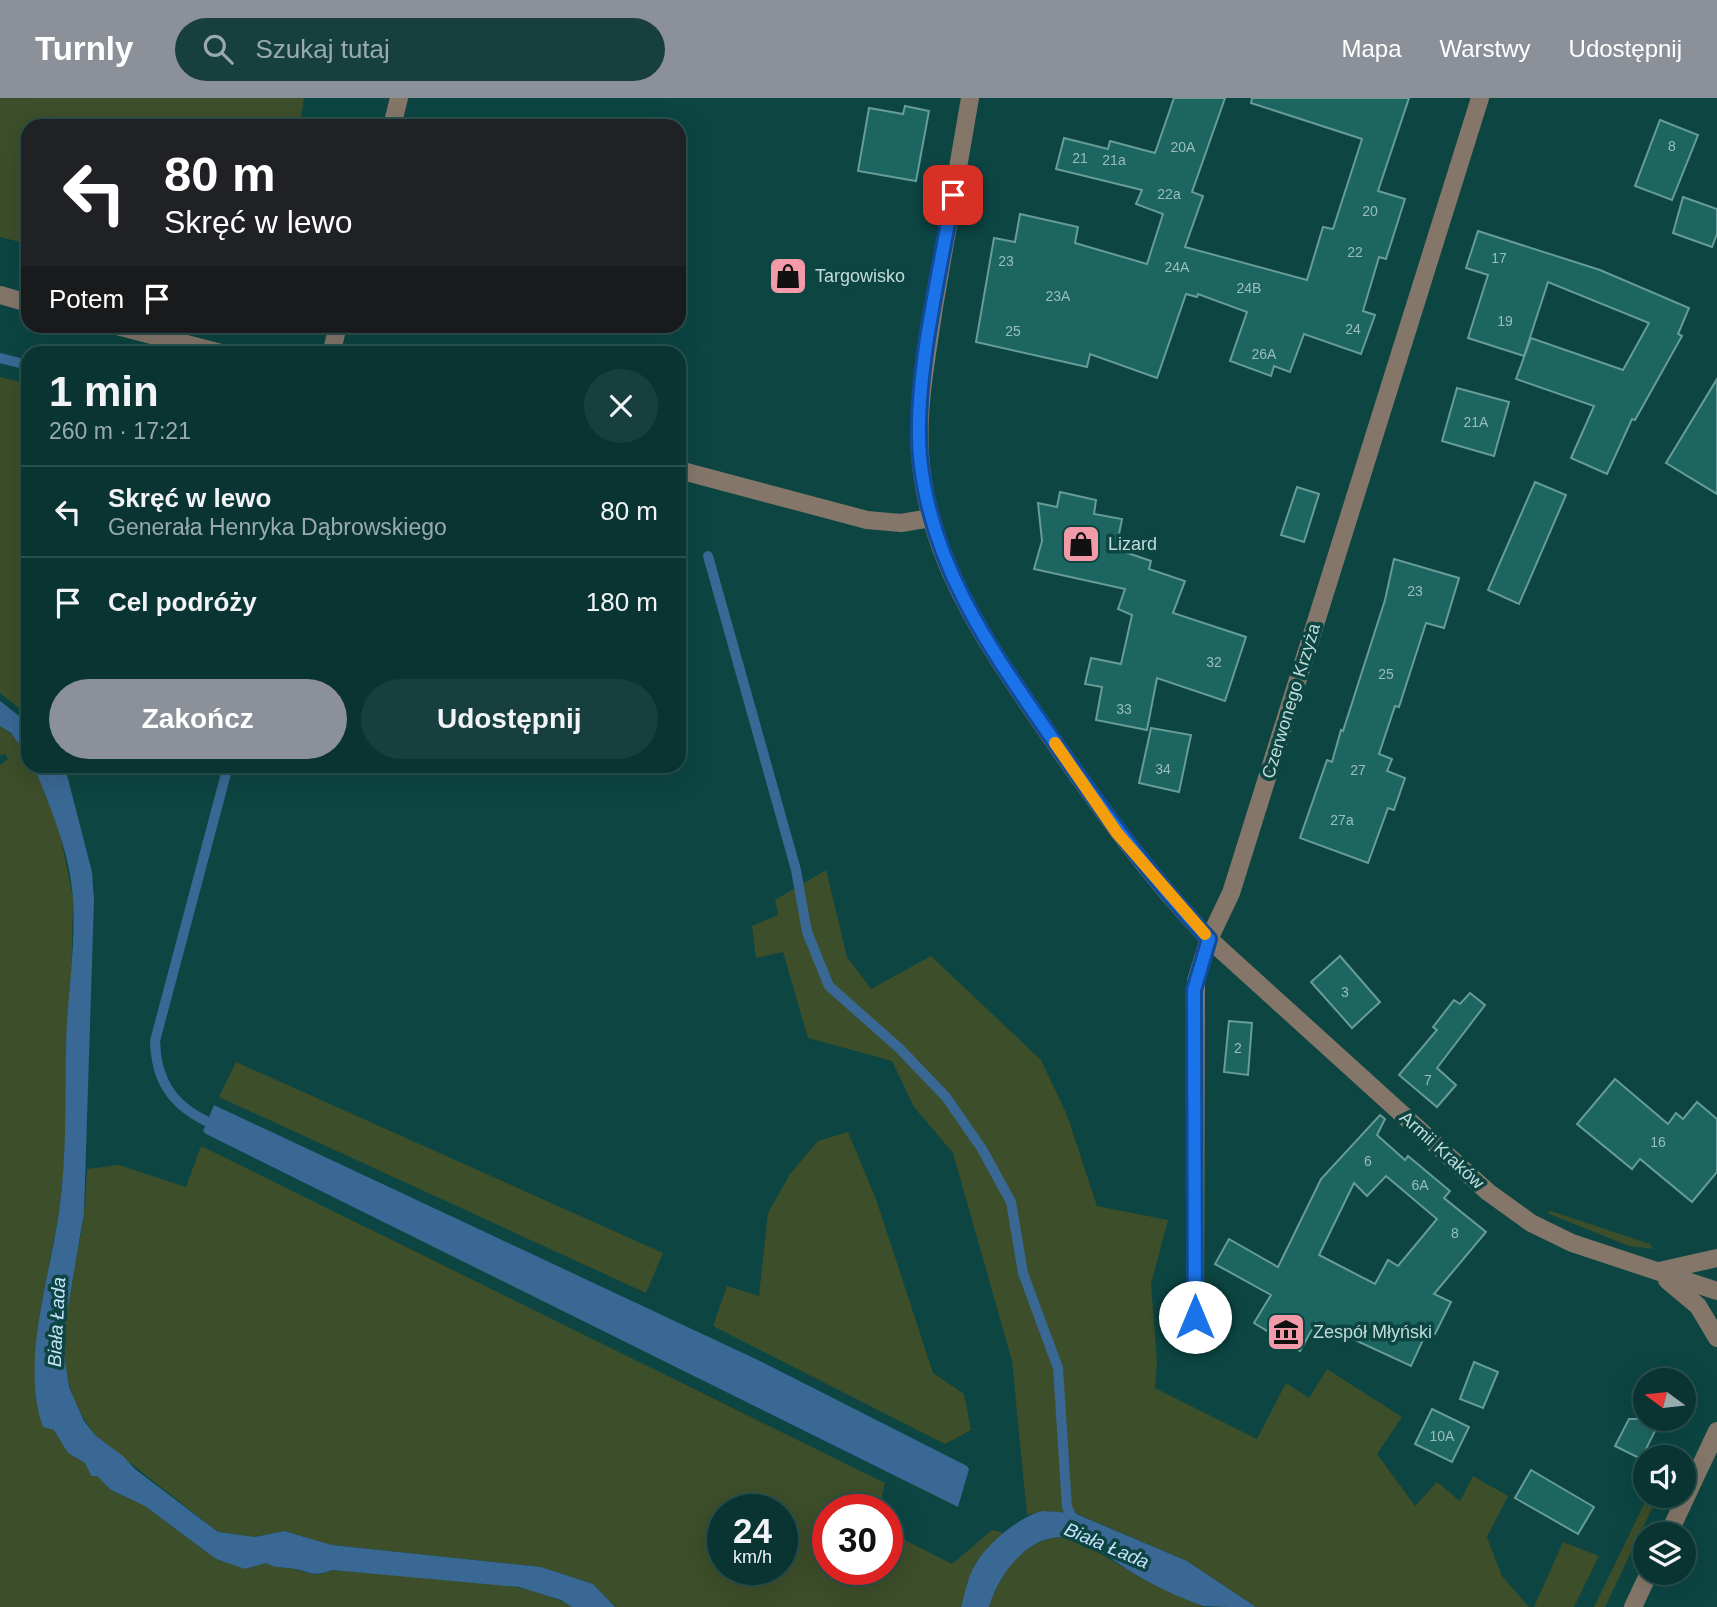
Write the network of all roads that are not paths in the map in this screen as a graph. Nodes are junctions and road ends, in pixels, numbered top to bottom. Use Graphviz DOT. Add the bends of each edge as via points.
graph roads {
  1 [pos="399,98"];
  2 [pos="970,98"];
  3 [pos="1480,98"];
  4 [pos="394,119"];
  5 [pos="0,295"];
  6 [pos="21,301"];
  7 [pos="144,333"];
  8 [pos="194,346"];
  9 [pos="686,472"];
  10 [pos="930,518"];
  11 [pos="1209,939"];
  12 [pos="1717,1258"];
  13 [pos="1656,1272"];
  14 [pos="1717,1291"];
  15 [pos="1195,1317"];
  16 [pos="1717,1338"];
  17 [pos="1717,1431"];
  18 [pos="1674,1522"];
  19 [pos="1643,1585"];
  20 [pos="1633,1607"];
  1 -- 4 [label="street"];
  2 -- 10 [label="street, Armii Kraków" via="920,402 920,456"];
  3 -- 11 [label="street, Czerwonego Krzyża" via="1231,893"];
  5 -- 6 [label="street"];
  7 -- 8 [label="street"];
  9 -- 10 [label="street" via="867,520 901,523"];
  10 -- 11 [label="street, Armii Kraków" via="952,579 984,640 1117,833"];
  11 -- 13 [label="street, Armii Kraków" via="1496,1198 1554,1235"];
  11 -- 15 [label="street, Czerwonego Krzyża" via="1194,990"];
  12 -- 13 [label="street"];
  13 -- 14 [label="street, Armii Kraków"];
  13 -- 16 [label="street" via="1698,1306"];
  17 -- 18 [label="street"];
  19 -- 20 [label="street"];
}
